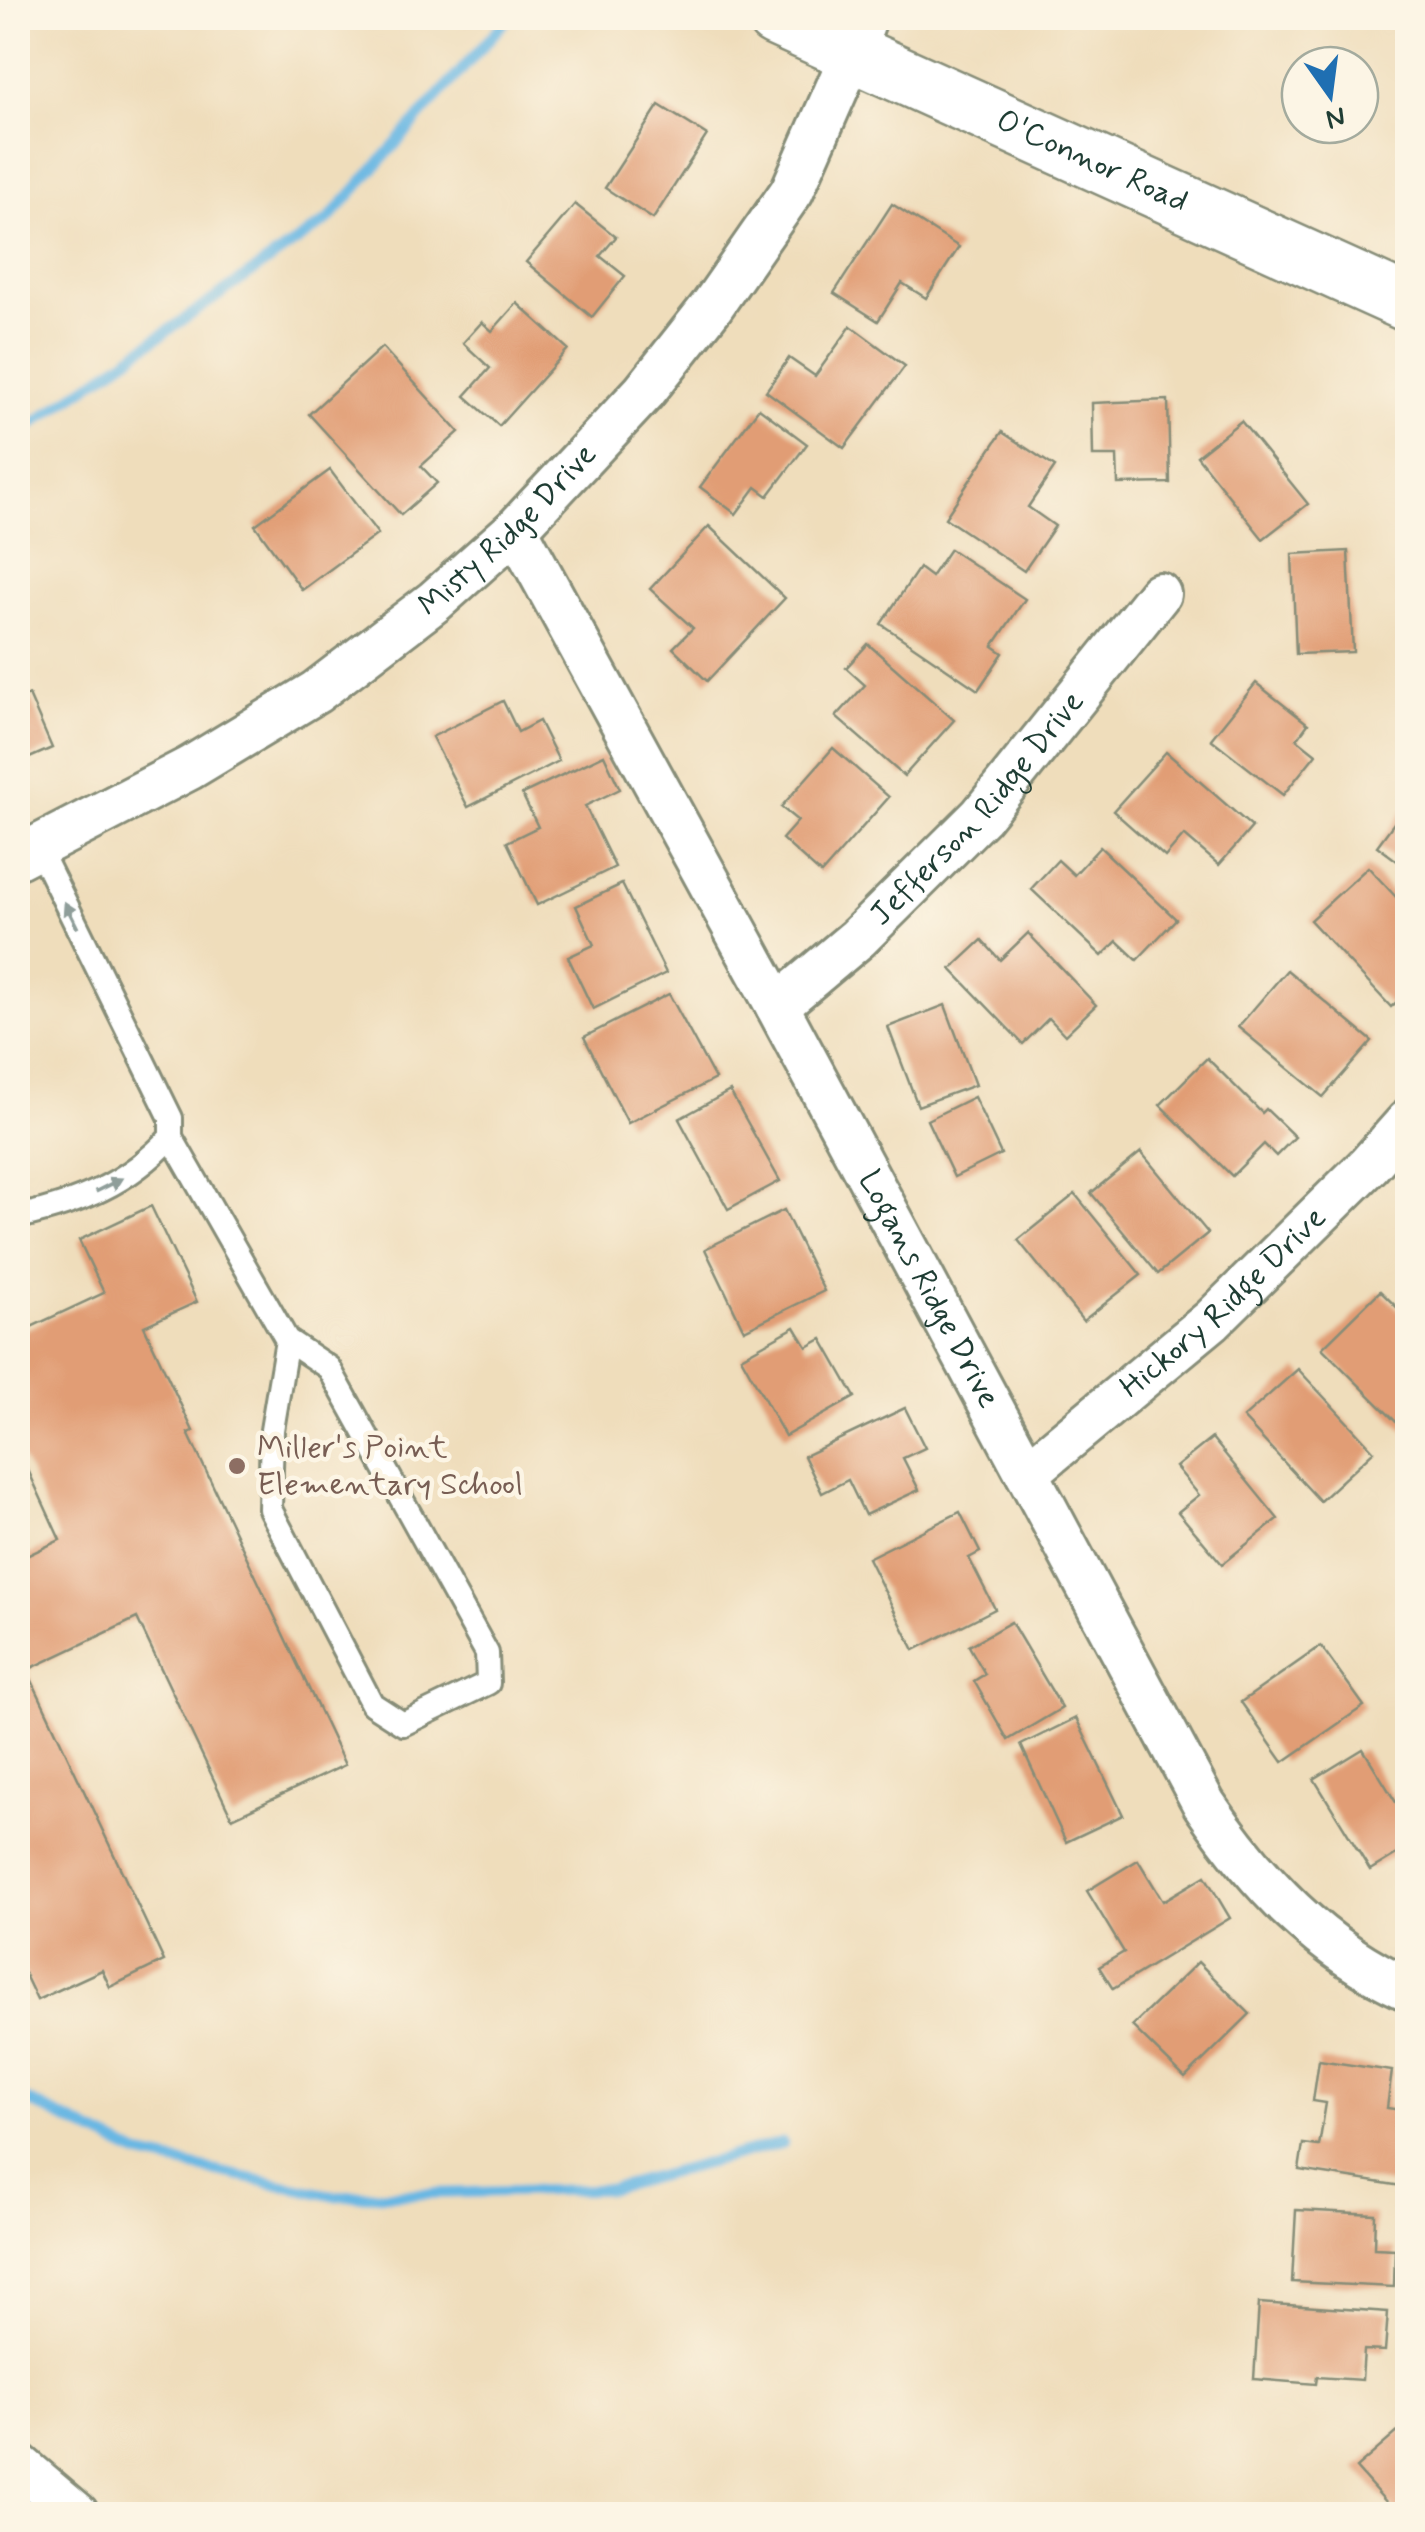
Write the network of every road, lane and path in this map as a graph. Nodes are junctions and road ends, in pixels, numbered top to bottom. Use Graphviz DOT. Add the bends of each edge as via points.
graph roads {
  1 [pos="774,18"];
  2 [pos="859,35"];
  3 [pos="1408,304"];
  4 [pos="516,529"];
  5 [pos="1158,594"];
  6 [pos="28,852"];
  7 [pos="777,1006"];
  8 [pos="1408,1121"];
  9 [pos="171,1137"];
  10 [pos="18,1216"];
  11 [pos="287,1340"];
  12 [pos="1027,1473"];
  13 [pos="1408,1989"];
  14 [pos="18,2464"];
  15 [pos="77,2514"];
  1 -- 2 [label="main road, O'Connor Road"];
  2 -- 3 [label="main road, O'Connor Road"];
  2 -- 4 [label="street, Misty Ridge Drive" via="792,191 644,392"];
  4 -- 6 [label="street, Misty Ridge Drive" via="316,692 190,768"];
  4 -- 7 [label="street, Logans Ridge Drive"];
  5 -- 7 [label="street, Jefferson Ridge Drive" via="981,816 858,938"];
  9 -- 6 [label="lane, one-way" via="171,1118"];
  7 -- 12 [label="street, Logans Ridge Drive"];
  8 -- 12 [label="street, Hickory Ridge Drive" via="1212,1320"];
  10 -- 9 [label="lane, one-way" via="70,1204 129,1175"];
  9 -- 11 [label="lane"];
  11 -- 11 [label="lane" via="272,1430 270,1509 372,1704 403,1724 488,1683 487,1653 329,1368"];
  12 -- 13 [label="street, Logans Ridge Drive" via="1204,1804 1236,1851 1308,1926"];
  14 -- 15 [label="street"];
}
